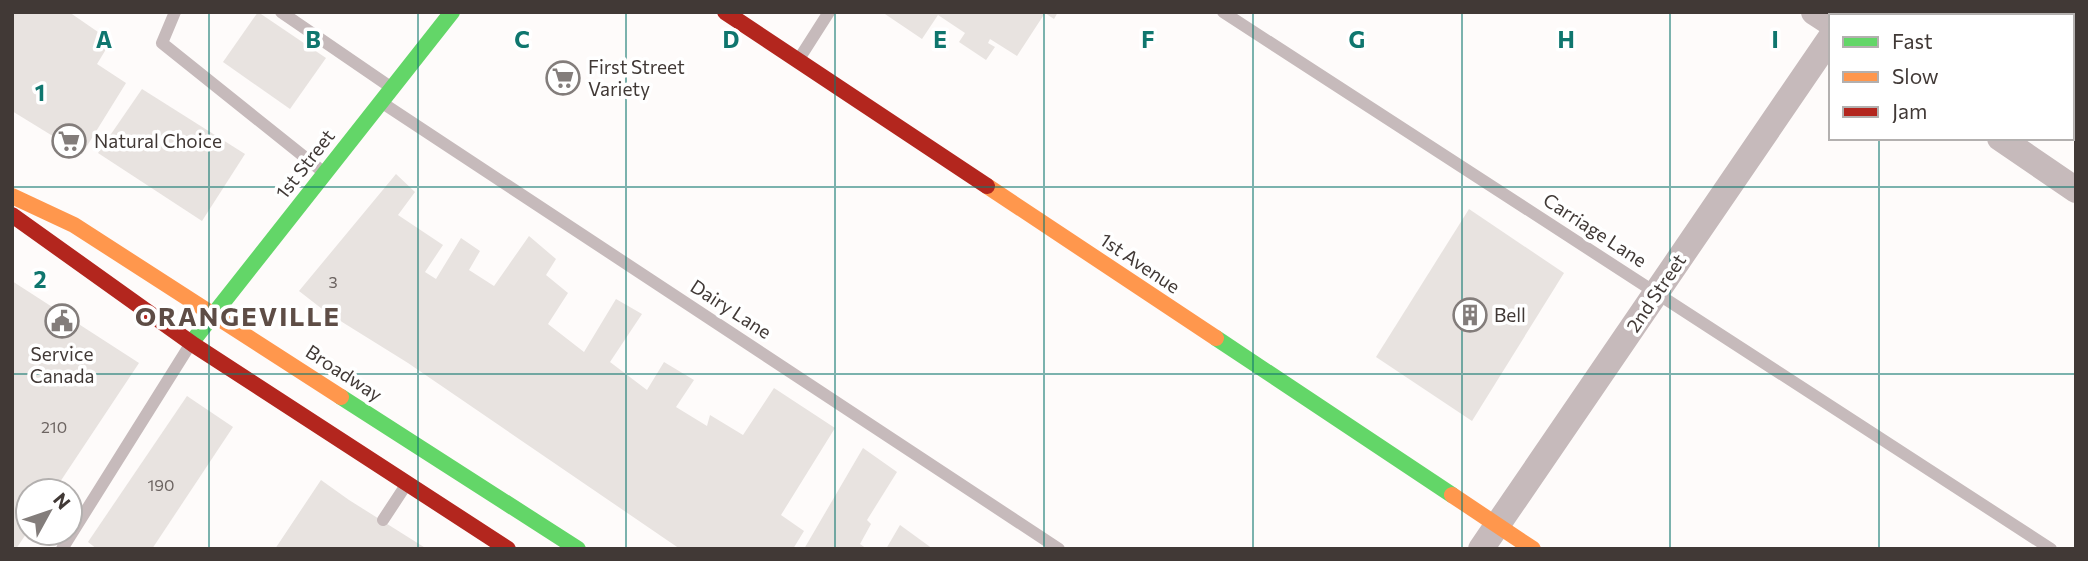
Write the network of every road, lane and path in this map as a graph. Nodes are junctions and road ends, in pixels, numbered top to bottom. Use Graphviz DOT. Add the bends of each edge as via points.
graph roads {
  1 [pos="175,12"];
  2 [pos="281,12"];
  3 [pos="452,12"];
  4 [pos="725,12"];
  5 [pos="829,12"];
  6 [pos="1223,12"];
  7 [pos="1814,12"];
  8 [pos="1829,22"];
  9 [pos="1829,40"];
  10 [pos="798,61"];
  11 [pos="392,88"];
  12 [pos="381,102"];
  13 [pos="2003,140"];
  14 [pos="324,173"];
  15 [pos="2076,190"];
  16 [pos="12,196"];
  17 [pos="12,215"];
  18 [pos="1656,293"];
  19 [pos="213,314"];
  20 [pos="192,342"];
  21 [pos="409,482"];
  22 [pos="383,520"];
  23 [pos="1497,526"];
  24 [pos="62,549"];
  25 [pos="508,549"];
  26 [pos="578,549"];
  27 [pos="1059,549"];
  28 [pos="1481,549"];
  29 [pos="1533,549"];
  30 [pos="2051,549"];
  1 -- 14 [label="lane" via="162,43"];
  2 -- 11 [label="lane"];
  3 -- 11 [label="main road, 1st Street"];
  4 -- 10 [label="main road, 1st Avenue"];
  5 -- 10 [label="lane"];
  6 -- 18 [label="lane, Carriage Lane"];
  7 -- 8 [label="street"];
  9 -- 18 [label="street, 2nd Street"];
  10 -- 23 [label="main road, 1st Avenue"];
  11 -- 12 [label="main road, 1st Street"];
  12 -- 14 [label="main road, 1st Street"];
  12 -- 27 [label="lane, Dairy Lane"];
  13 -- 15 [label="street"];
  14 -- 19 [label="main road, 1st Street"];
  16 -- 19 [label="main road, Broadway" via="74,225"];
  17 -- 20 [label="main road"];
  18 -- 23 [label="street, 2nd Street"];
  18 -- 30 [label="lane, Carriage Lane"];
  19 -- 20 [label="main road, 1st Street"];
  19 -- 26 [label="main road, Broadway"];
  20 -- 21 [label="main road"];
  20 -- 24 [label="lane"];
  21 -- 22 [label="lane"];
  21 -- 25 [label="main road"];
  23 -- 28 [label="street, 2nd Street"];
  23 -- 29 [label="main road, 1st Avenue"];
}
